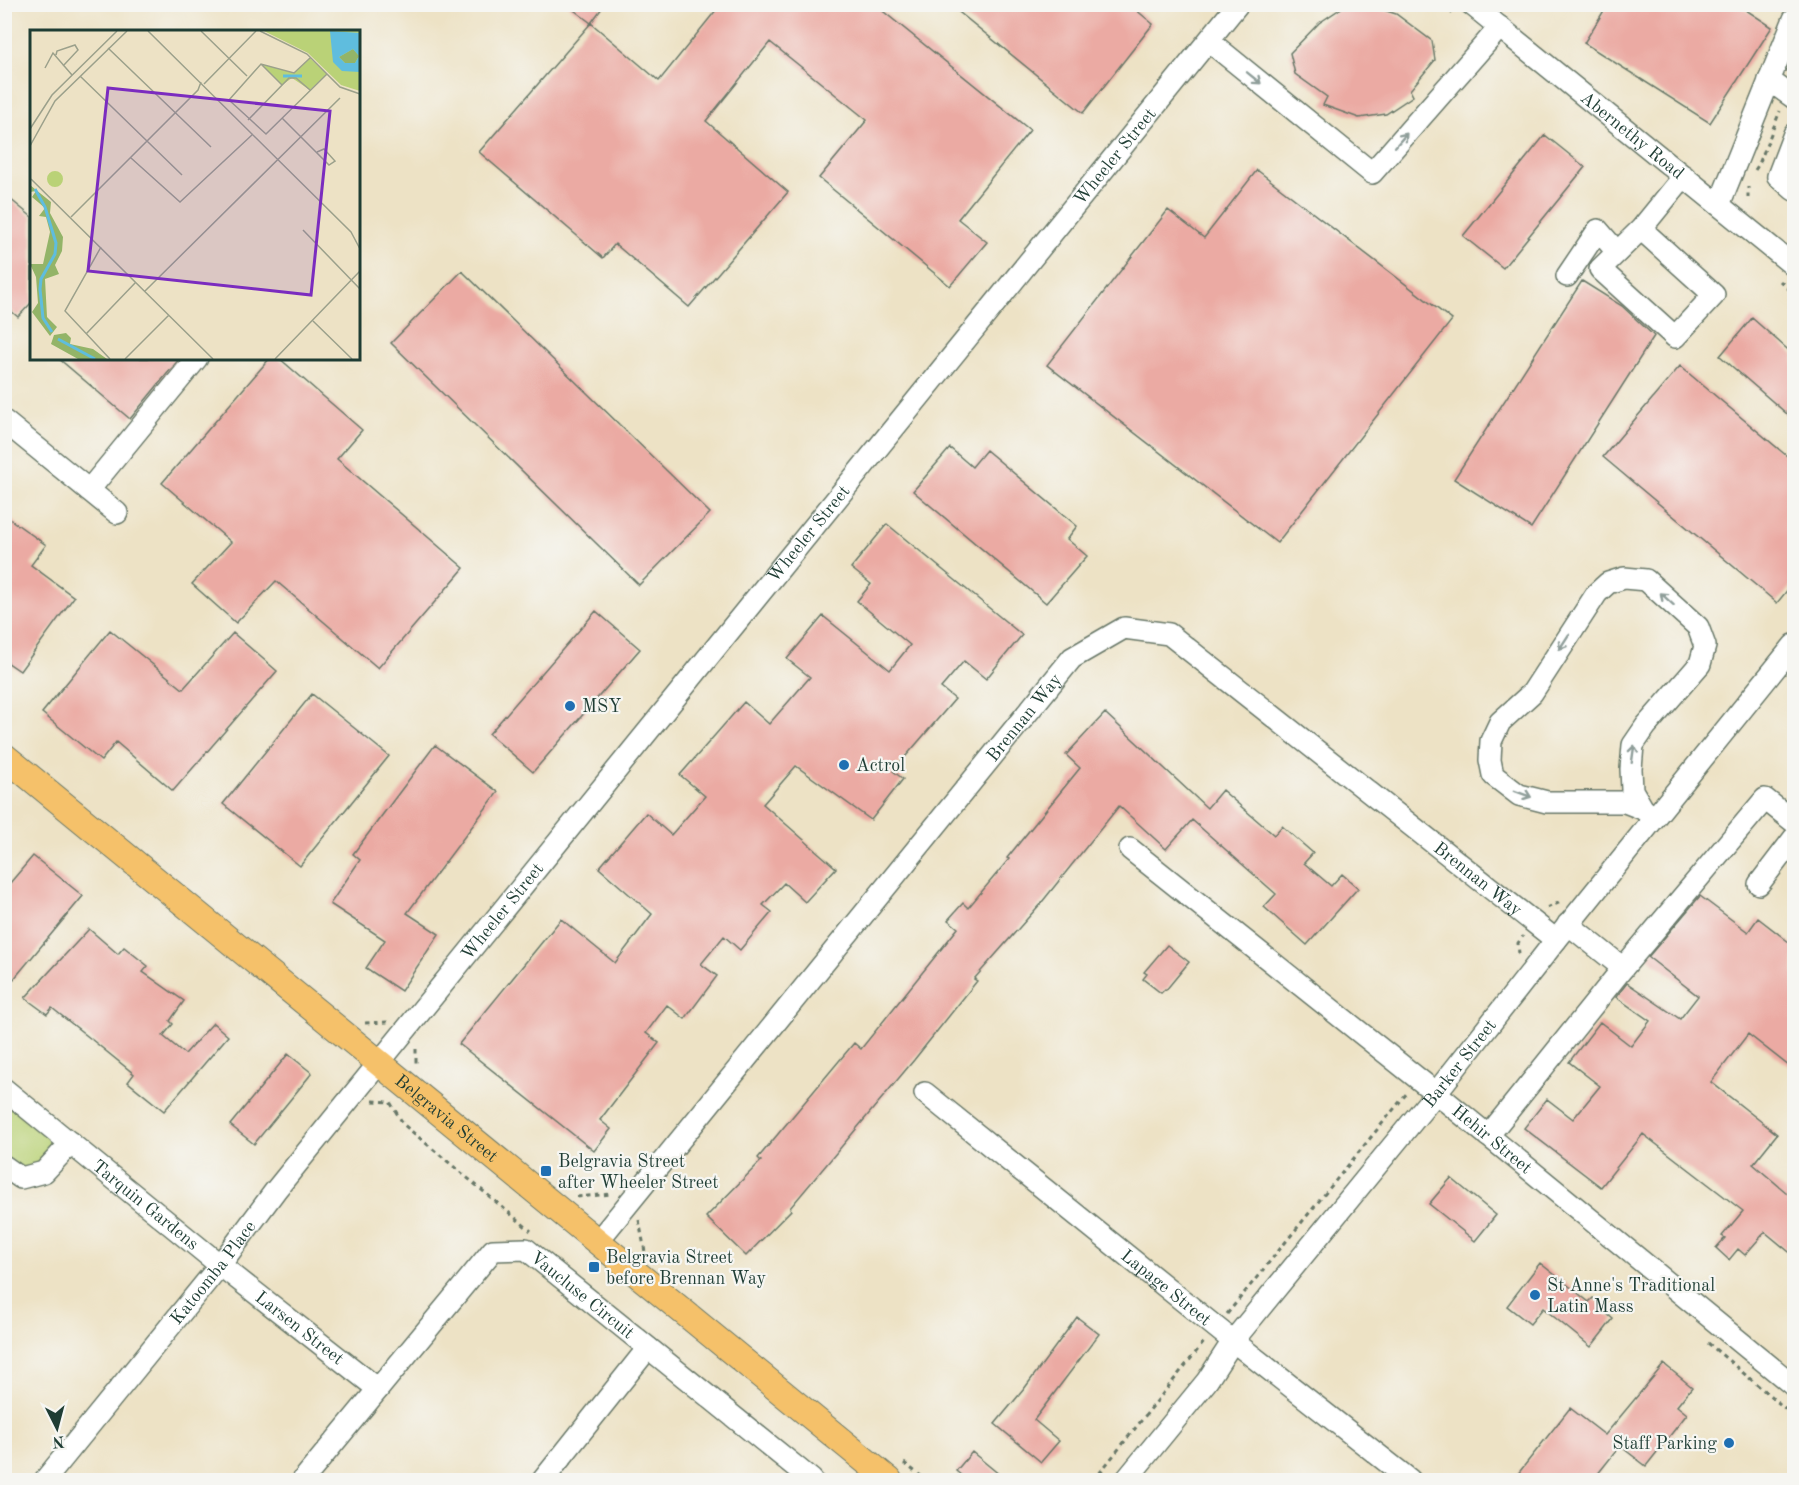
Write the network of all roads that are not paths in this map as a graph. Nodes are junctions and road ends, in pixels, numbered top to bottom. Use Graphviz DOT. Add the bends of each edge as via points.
graph roads {
  1 [pos="1238,4"];
  2 [pos="1472,4"];
  3 [pos="1794,19"];
  4 [pos="1500,27"];
  5 [pos="1209,41"];
  6 [pos="1769,80"];
  7 [pos="1794,98"];
  8 [pos="1794,134"];
  9 [pos="1684,176"];
  10 [pos="1794,190"];
  11 [pos="1719,205"];
  12 [pos="1641,229"];
  13 [pos="1617,252"];
  14 [pos="1794,266"];
  15 [pos="1567,276"];
  16 [pos="195,360"];
  17 [pos="4,421"];
  18 [pos="89,490"];
  19 [pos="117,513"];
  20 [pos="1794,645"];
  21 [pos="4,756"];
  22 [pos="1649,814"];
  23 [pos="1794,822"];
  24 [pos="1794,838"];
  25 [pos="1130,849"];
  26 [pos="1760,884"];
  27 [pos="1562,932"];
  28 [pos="1623,968"];
  29 [pos="380,1063"];
  30 [pos="4,1089"];
  31 [pos="926,1093"];
  32 [pos="1436,1093"];
  33 [pos="1488,1136"];
  34 [pos="71,1143"];
  35 [pos="4,1166"];
  36 [pos="598,1240"];
  37 [pos="220,1264"];
  38 [pos="1233,1341"];
  39 [pos="648,1348"];
  40 [pos="1794,1386"];
  41 [pos="378,1389"];
  42 [pos="894,1469"];
  43 [pos="45,1480"];
  44 [pos="303,1480"];
  45 [pos="543,1480"];
  46 [pos="812,1480"];
  47 [pos="1125,1480"];
  48 [pos="1410,1480"];
  1 -- 5 [label="street, Wheeler Street"];
  2 -- 4 [label="street, Abernethy Road"];
  3 -- 6 [label="street"];
  5 -- 4 [label="street, one-way" via="1372,173"];
  4 -- 9 [label="street, Abernethy Road"];
  5 -- 29 [label="street, Wheeler Street" via="399,1029"];
  6 -- 7 [label="street"];
  6 -- 11 [label="street"];
  8 -- 10 [label="street" via="1778,176"];
  9 -- 11 [label="street, Abernethy Road"];
  9 -- 12 [label="street"];
  11 -- 14 [label="street, Abernethy Road"];
  12 -- 13 [label="street"];
  12 -- 13 [label="street" via="1714,295 1675,337 1600,269"];
  13 -- 15 [label="street" via="1598,230"];
  16 -- 18 [label="street"];
  17 -- 18 [label="street"];
  18 -- 19 [label="street"];
  20 -- 22 [label="street, Barker Street"];
  21 -- 29 [label="main road, Belgravia Street"];
  22 -- 22 [label="street, one-way" via="1632,790 1634,745 1700,664 1705,646 1698,627 1646,580 1624,578 1608,583 1597,593 1532,693 1500,722 1491,741 1490,760 1493,775 1519,795 1547,802 1625,802"];
  22 -- 27 [label="street, Barker Street"];
  23 -- 28 [label="street" via="1765,799"];
  24 -- 26 [label="street"];
  25 -- 32 [label="street, Hehir Street"];
  27 -- 28 [label="street, Brennan Way"];
  27 -- 32 [label="street, Barker Street"];
  27 -- 36 [label="street, Brennan Way" via="1169,634 1124,628 1072,658"];
  28 -- 33 [label="street"];
  29 -- 36 [label="main road, Belgravia Street"];
  29 -- 37 [label="street, Katoomba Place"];
  30 -- 34 [label="street, Tarquin Gardens"];
  31 -- 38 [label="street, Lapage Street"];
  32 -- 33 [label="street, Hehir Street"];
  32 -- 38 [label="street, Barker Street"];
  33 -- 40 [label="street, Hehir Street"];
  34 -- 35 [label="street" via="44,1172 21,1178"];
  34 -- 37 [label="street, Tarquin Gardens"];
  36 -- 42 [label="main road, Belgravia Street"];
  37 -- 41 [label="street, Larsen Street"];
  37 -- 43 [label="street, Katoomba Place"];
  38 -- 47 [label="street, Barker Street" via="1207,1381"];
  38 -- 48 [label="street, Lapage Street"];
  39 -- 41 [label="street, Vaucluse Circuit" via="526,1249 493,1250"];
  39 -- 45 [label="street"];
  39 -- 46 [label="street, Vaucluse Circuit"];
  41 -- 44 [label="street, Vaucluse Circuit"];
}
